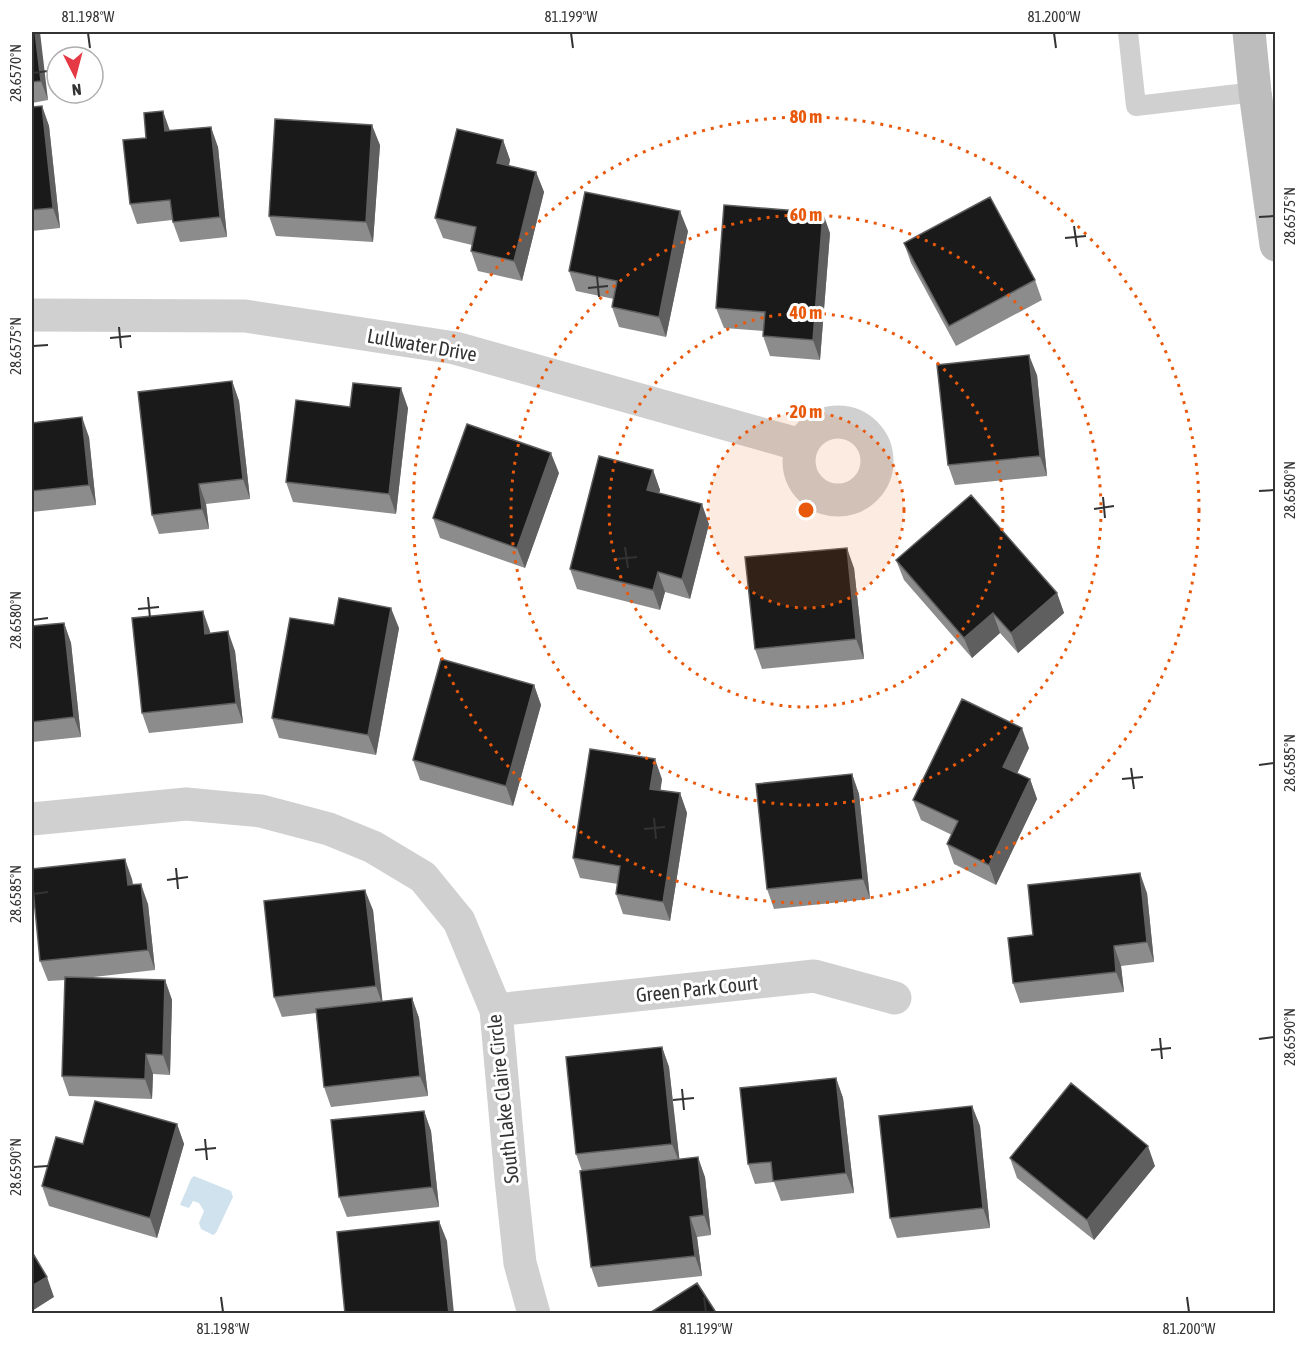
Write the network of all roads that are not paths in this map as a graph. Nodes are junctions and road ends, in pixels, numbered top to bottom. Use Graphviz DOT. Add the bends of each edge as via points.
graph roads {
  1 [pos="1128,32"];
  2 [pos="1249,32"];
  3 [pos="1265,91"];
  4 [pos="1275,245"];
  5 [pos="32,315"];
  6 [pos="801,445"];
  7 [pos="32,819"];
  8 [pos="895,998"];
  9 [pos="496,1010"];
  10 [pos="534,1314"];
  1 -- 3 [label="lane" via="1136,106"];
  2 -- 3 [label="street"];
  3 -- 4 [label="street"];
  5 -- 6 [label="street, Lullwater Drive" via="245,316 455,348"];
  7 -- 9 [label="street, South Lake Claire Circle" via="186,804 261,811 329,829 373,846 423,877 459,921"];
  8 -- 9 [label="street, Green Park Court" via="814,976"];
  9 -- 10 [label="street, South Lake Claire Circle" via="520,1263"];
}
